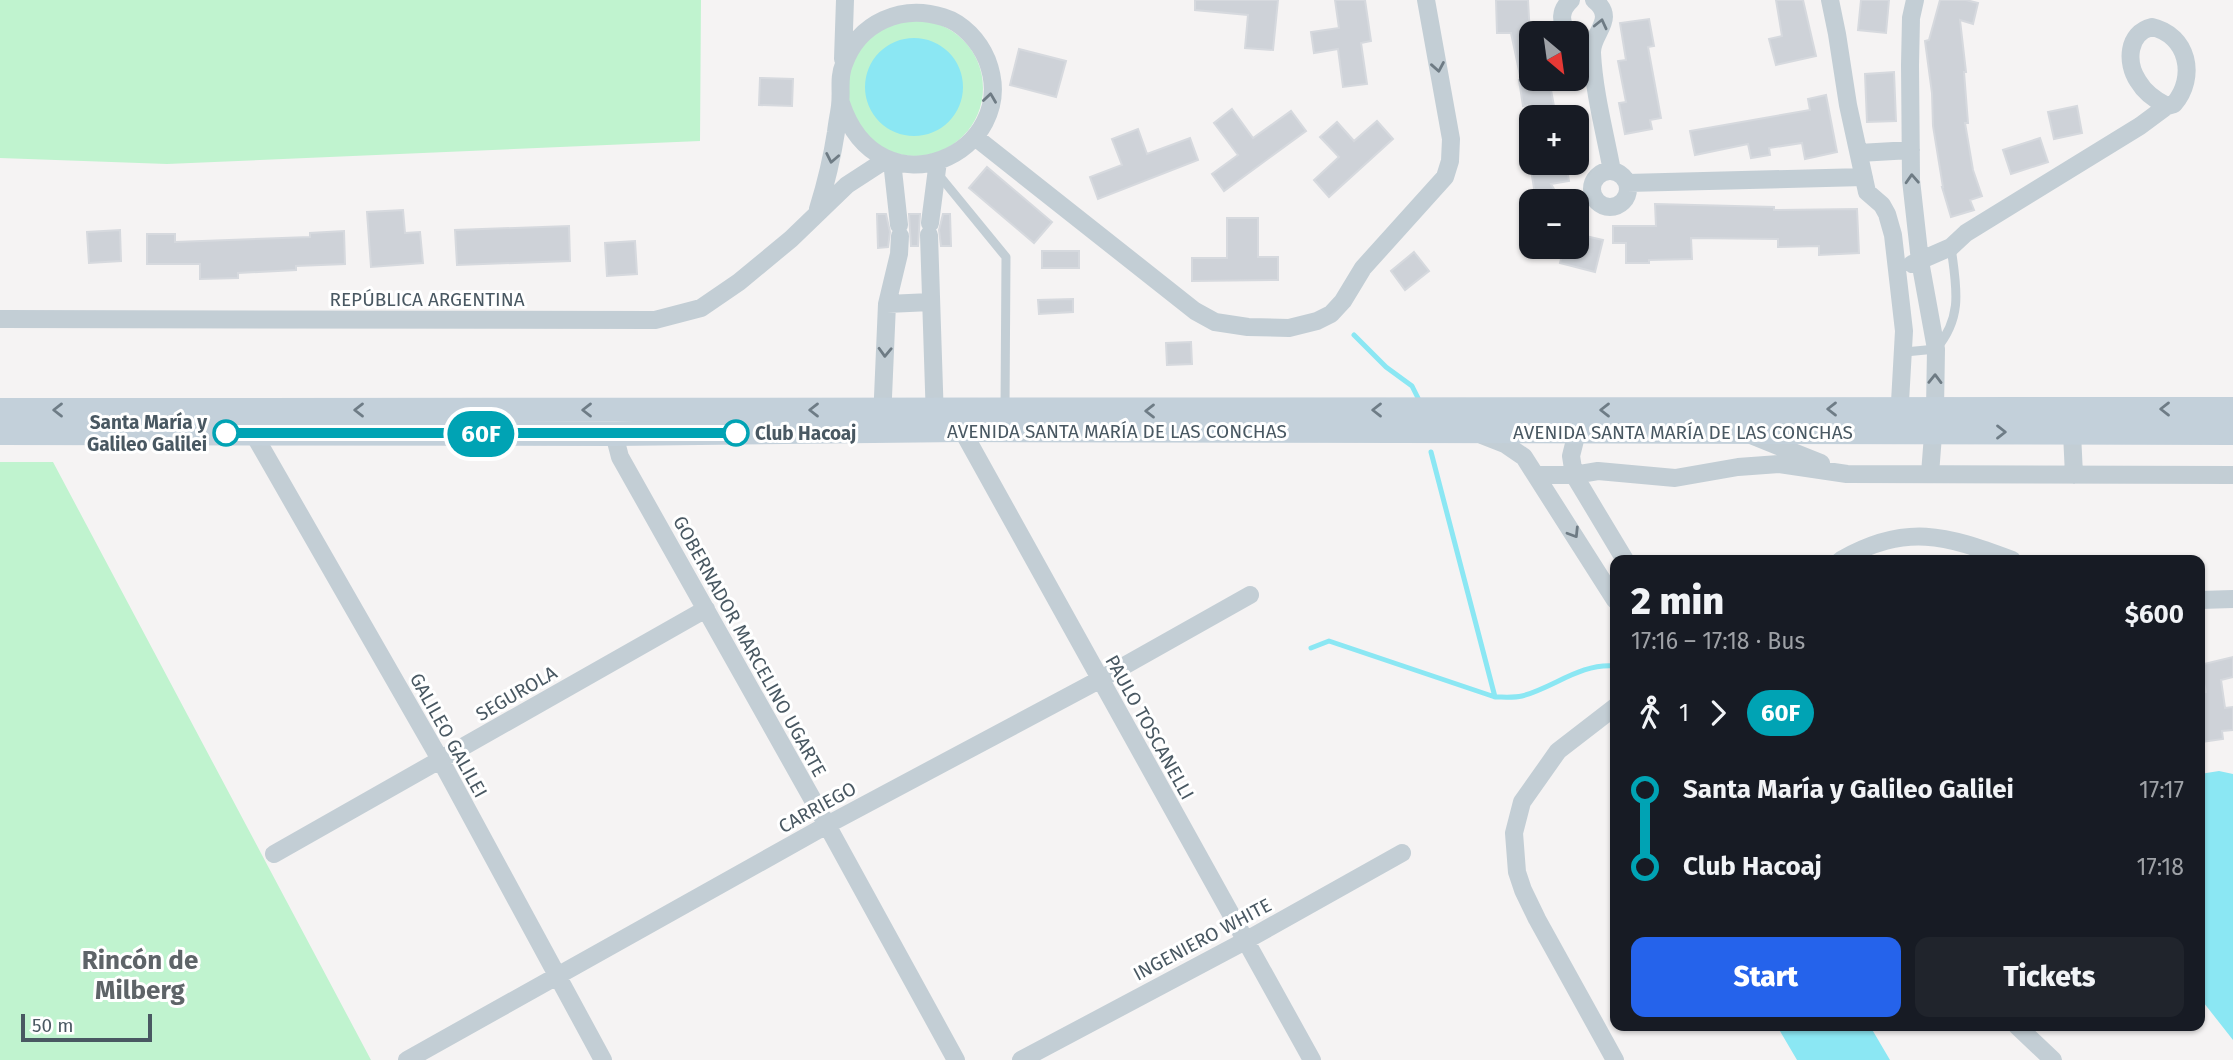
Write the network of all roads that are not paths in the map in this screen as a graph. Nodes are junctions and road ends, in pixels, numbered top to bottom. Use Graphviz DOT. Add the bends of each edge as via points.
graph roads {
  1 [pos="845,0"];
  2 [pos="928,0"];
  3 [pos="1426,0"];
  4 [pos="1571,0"];
  5 [pos="1594,0"];
  6 [pos="1830,0"];
  7 [pos="1915,0"];
  8 [pos="949,19"];
  9 [pos="1562,21"];
  10 [pos="1589,48"];
  11 [pos="1592,50"];
  12 [pos="843,65"];
  13 [pos="841,103"];
  14 [pos="2167,106"];
  15 [pos="975,137"];
  16 [pos="1911,150"];
  17 [pos="1859,153"];
  18 [pos="889,160"];
  19 [pos="938,167"];
  20 [pos="1612,171"];
  21 [pos="1864,177"];
  22 [pos="1627,183"];
  23 [pos="1914,209"];
  24 [pos="817,212"];
  25 [pos="1887,214"];
  26 [pos="899,238"];
  27 [pos="1951,247"];
  28 [pos="929,255"];
  29 [pos="1920,261"];
  30 [pos="1897,267"];
  31 [pos="931,302"];
  32 [pos="887,304"];
  33 [pos="0,319"];
  34 [pos="1936,349"];
  35 [pos="1905,352"];
  36 [pos="2233,408"];
  37 [pos="0,410"];
  38 [pos="1005,411"];
  39 [pos="882,420"];
  40 [pos="1899,420"];
  41 [pos="1934,420"];
  42 [pos="945,425"];
  43 [pos="1740,430"];
  44 [pos="1473,432"];
  45 [pos="1577,432"];
  46 [pos="0,433"];
  47 [pos="253,433"];
  48 [pos="2072,433"];
  49 [pos="2233,433"];
  50 [pos="614,434"];
  51 [pos="1847,474"];
  52 [pos="1930,474"];
  53 [pos="1538,475"];
  54 [pos="1574,475"];
  55 [pos="2074,475"];
  56 [pos="2233,475"];
  57 [pos="1622,555"];
  58 [pos="1849,555"];
  59 [pos="1998,555"];
  60 [pos="1610,592"];
  61 [pos="1250,595"];
  62 [pos="2233,599"];
  63 [pos="2205,600"];
  64 [pos="706,609"];
  65 [pos="1099,680"];
  66 [pos="1610,711"];
  67 [pos="441,761"];
  68 [pos="827,825"];
  69 [pos="1402,853"];
  70 [pos="274,854"];
  71 [pos="1245,941"];
  72 [pos="556,976"];
  73 [pos="2022,1031"];
  74 [pos="407,1060"];
  75 [pos="603,1060"];
  76 [pos="956,1060"];
  77 [pos="1021,1060"];
  78 [pos="1311,1060"];
  79 [pos="1615,1060"];
  80 [pos="2053,1060"];
  1 -- 12 [label="street"];
  2 -- 8 [label="street"];
  3 -- 15 [label="street, one-way" via="1451,139 1445,177 1363,268 1343,301 1317,321 1289,328 1215,322"];
  4 -- 9 [label="street"];
  11 -- 5 [label="street, one-way" via="1604,19"];
  6 -- 17 [label="street"];
  7 -- 16 [label="street" via="1910,41"];
  8 -- 12 [label="street" via="928,12 886,18 867,29"];
  15 -- 8 [label="street, one-way" via="993,94 991,71 983,50"];
  10 -- 11 [label="street"];
  11 -- 20 [label="street"];
  12 -- 13 [label="street"];
  13 -- 18 [label="street" via="857,137"];
  13 -- 24 [label="street, REPÚBLICA ARGENTINA, one-way"];
  14 -- 27 [label="street" via="1966,233"];
  15 -- 19 [label="street"];
  16 -- 17 [label="street"];
  23 -- 16 [label="street, one-way"];
  17 -- 21 [label="street"];
  18 -- 19 [label="street"];
  18 -- 24 [label="street, REPÚBLICA ARGENTINA" via="847,185"];
  18 -- 26 [label="street"];
  19 -- 28 [label="street"];
  19 -- 38 [label="lane" via="1006,257"];
  20 -- 22 [label="street"];
  20 -- 22 [label="street" via="1604,172 1592,185 1598,203 1618,205 1628,192"];
  21 -- 22 [label="street"];
  21 -- 25 [label="street" via="1867,192"];
  23 -- 25 [label="street"];
  23 -- 29 [label="street"];
  24 -- 33 [label="street, REPÚBLICA ARGENTINA" via="791,239 701,308 655,320"];
  25 -- 30 [label="street"];
  26 -- 28 [label="street"];
  26 -- 32 [label="street"];
  27 -- 29 [label="street"];
  27 -- 34 [label="lane" via="1958,297 1952,324"];
  28 -- 31 [label="street"];
  29 -- 30 [label="street"];
  29 -- 34 [label="street"];
  30 -- 35 [label="street"];
  31 -- 32 [label="street"];
  31 -- 42 [label="street"];
  32 -- 39 [label="street, one-way"];
  34 -- 35 [label="lane"];
  41 -- 34 [label="street, one-way"];
  35 -- 40 [label="street"];
  36 -- 41 [label="main road, AVENIDA SANTA MARÍA DE LAS CONCHAS, one-way"];
  39 -- 37 [label="main road, AVENIDA SANTA MARÍA DE LAS CONCHAS, one-way"];
  40 -- 38 [label="main road, AVENIDA SANTA MARÍA DE LAS CONCHAS, one-way"];
  38 -- 42 [label="main road, AVENIDA SANTA MARÍA DE LAS CONCHAS"];
  39 -- 42 [label="main road, AVENIDA SANTA MARÍA DE LAS CONCHAS"];
  39 -- 50 [label="main road, AVENIDA SANTA MARÍA DE LAS CONCHAS" via="794,438"];
  40 -- 41 [label="main road, AVENIDA SANTA MARÍA DE LAS CONCHAS"];
  40 -- 43 [label="main road, AVENIDA SANTA MARÍA DE LAS CONCHAS"];
  41 -- 48 [label="main road, AVENIDA SANTA MARÍA DE LAS CONCHAS, one-way"];
  41 -- 52 [label="street"];
  42 -- 44 [label="main road, AVENIDA SANTA MARÍA DE LAS CONCHAS"];
  42 -- 65 [label="street, PAULO TOSCANELLI"];
  43 -- 45 [label="main road, AVENIDA SANTA MARÍA DE LAS CONCHAS"];
  43 -- 51 [label="street"];
  44 -- 45 [label="main road, AVENIDA SANTA MARÍA DE LAS CONCHAS"];
  44 -- 53 [label="street" via="1515,450"];
  45 -- 54 [label="street" via="1570,456"];
  46 -- 47 [label="main road, AVENIDA SANTA MARÍA DE LAS CONCHAS"];
  47 -- 50 [label="main road, AVENIDA SANTA MARÍA DE LAS CONCHAS"];
  47 -- 67 [label="street, GALILEO GALILEI"];
  48 -- 49 [label="main road, AVENIDA SANTA MARÍA DE LAS CONCHAS"];
  48 -- 55 [label="street"];
  50 -- 64 [label="street, GOBERNADOR MARCELINO UGARTE" via="620,457"];
  51 -- 52 [label="street"];
  51 -- 54 [label="street" via="1779,464 1675,478 1598,471"];
  52 -- 55 [label="street"];
  53 -- 54 [label="street"];
  53 -- 60 [label="street, one-way"];
  54 -- 57 [label="street"];
  55 -- 56 [label="street"];
  58 -- 59 [label="street" via="1879,542 1918,535"];
  61 -- 65 [label="street, CARRIEGO"];
  62 -- 63 [label="street"];
  64 -- 67 [label="street, SEGUROLA"];
  64 -- 68 [label="street, GOBERNADOR MARCELINO UGARTE"];
  65 -- 68 [label="street, CARRIEGO"];
  65 -- 71 [label="street, PAULO TOSCANELLI"];
  66 -- 79 [label="street" via="1558,751 1522,802 1514,832 1523,890"];
  67 -- 70 [label="street, SEGUROLA"];
  67 -- 72 [label="street, GALILEO GALILEI"];
  68 -- 72 [label="street, CARRIEGO"];
  68 -- 76 [label="street, GOBERNADOR MARCELINO UGARTE"];
  69 -- 71 [label="street, INGENIERO WHITE"];
  71 -- 77 [label="street, INGENIERO WHITE"];
  71 -- 78 [label="street, PAULO TOSCANELLI"];
  72 -- 74 [label="street, CARRIEGO"];
  72 -- 75 [label="street, GALILEO GALILEI"];
  73 -- 80 [label="street"];
}
